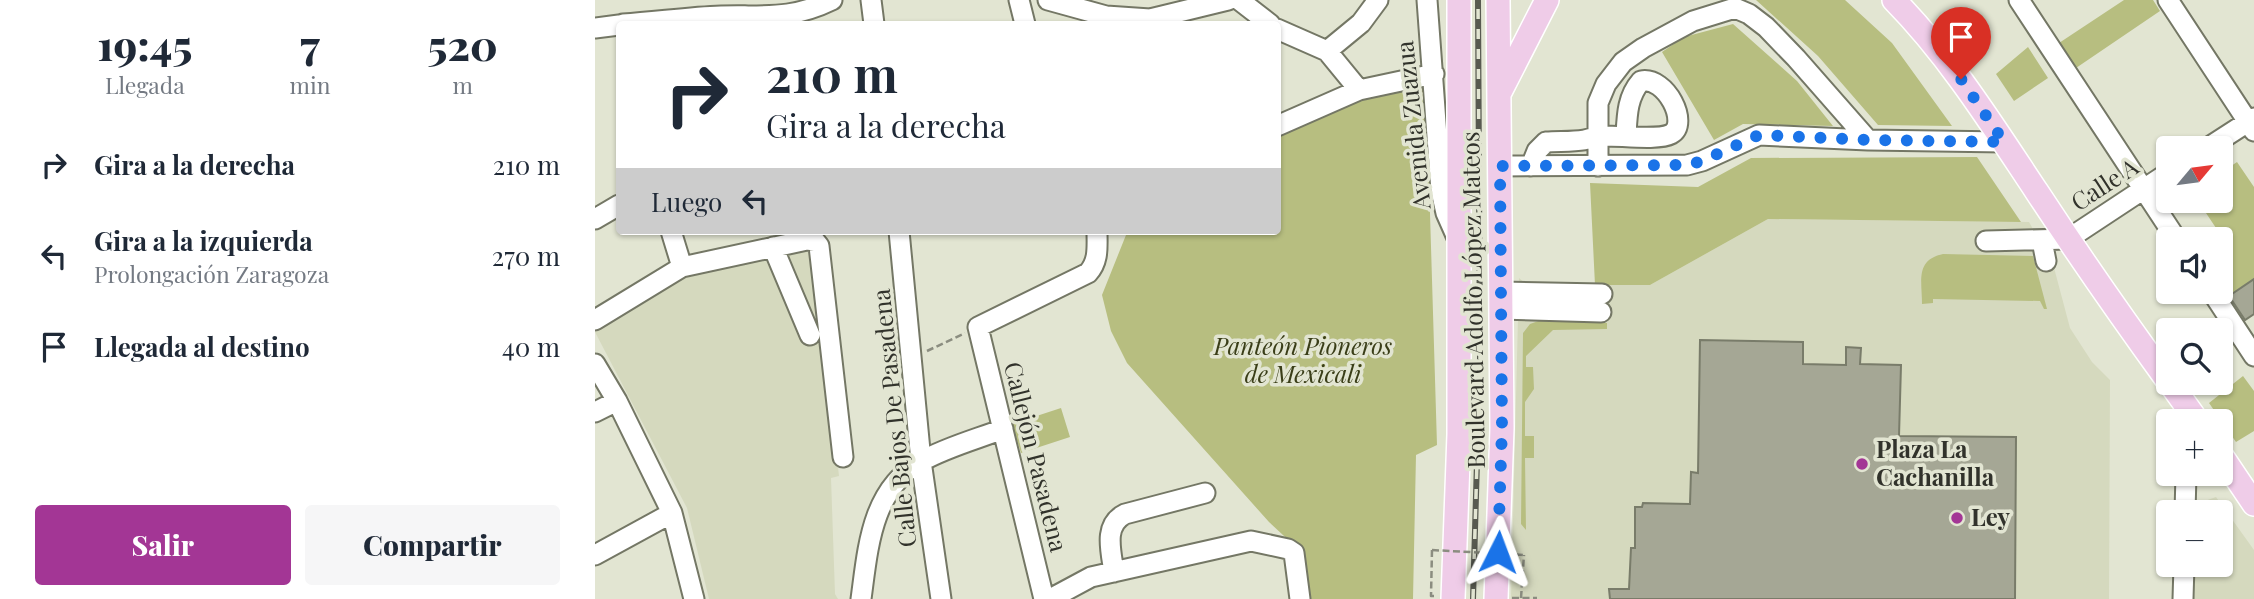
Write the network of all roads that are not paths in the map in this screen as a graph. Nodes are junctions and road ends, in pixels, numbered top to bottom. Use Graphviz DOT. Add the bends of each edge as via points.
graph roads {
  1 [pos="832,0"];
  2 [pos="871,0"];
  3 [pos="1019,0"];
  4 [pos="1048,0"];
  5 [pos="1228,0"];
  6 [pos="1239,0"];
  7 [pos="1378,0"];
  8 [pos="1427,0"];
  9 [pos="1459,0"];
  10 [pos="1498,0"];
  11 [pos="1547,0"];
  12 [pos="1894,0"];
  13 [pos="2019,0"];
  14 [pos="2168,0"];
  15 [pos="1168,7"];
  16 [pos="678,21"];
  17 [pos="874,21"];
  18 [pos="1023,21"];
  19 [pos="1144,21"];
  20 [pos="1152,21"];
  21 [pos="1266,21"];
  22 [pos="595,28"];
  23 [pos="616,28"];
  24 [pos="1281,31"];
  25 [pos="1327,51"];
  26 [pos="1434,75"];
  27 [pos="1359,90"];
  28 [pos="1497,97"];
  29 [pos="2252,123"];
  30 [pos="1281,124"];
  31 [pos="1598,136"];
  32 [pos="1626,136"];
  33 [pos="2229,136"];
  34 [pos="1868,140"];
  35 [pos="2004,142"];
  36 [pos="1500,166"];
  37 [pos="1531,166"];
  38 [pos="1598,166"];
  39 [pos="2156,180"];
  40 [pos="2144,188"];
  41 [pos="616,207"];
  42 [pos="595,219"];
  43 [pos="2170,227"];
  44 [pos="672,235"];
  45 [pos="899,235"];
  46 [pos="1097,235"];
  47 [pos="2068,239"];
  48 [pos="1986,241"];
  49 [pos="2042,241"];
  50 [pos="1459,243"];
  51 [pos="773,247"];
  52 [pos="2046,261"];
  53 [pos="682,267"];
  54 [pos="1501,300"];
  55 [pos="1602,303"];
  56 [pos="2220,304"];
  57 [pos="595,320"];
  58 [pos="810,335"];
  59 [pos="2254,355"];
  60 [pos="595,364"];
  61 [pos="2156,364"];
  62 [pos="617,401"];
  63 [pos="595,412"];
  64 [pos="1003,429"];
  65 [pos="843,457"];
  66 [pos="921,461"];
  67 [pos="2233,473"];
  68 [pos="1205,493"];
  69 [pos="2254,504"];
  70 [pos="672,513"];
  71 [pos="595,555"];
  72 [pos="1114,572"];
  73 [pos="2184,577"];
  74 [pos="1442,598"];
  75 [pos="1496,598"];
  76 [pos="694,599"];
  77 [pos="861,599"];
  78 [pos="941,599"];
  79 [pos="1044,599"];
  80 [pos="1050,599"];
  81 [pos="1300,599"];
  82 [pos="2183,599"];
  1 -- 16 [label="street" via="788,16"];
  2 -- 17 [label="street"];
  3 -- 18 [label="street"];
  4 -- 19 [label="street"];
  5 -- 15 [label="street"];
  6 -- 21 [label="street"];
  7 -- 25 [label="street" via="1361,23"];
  8 -- 26 [label="street, Avenida Zuazua"];
  9 -- 50 [label="main road, Boulevard Adolfo López Mateos"];
  10 -- 28 [label="main road, Boulevard Adolfo López Mateos"];
  11 -- 28 [label="main road"];
  12 -- 35 [label="main road" via="1961,79"];
  13 -- 40 [label="street"];
  14 -- 29 [label="street"];
  15 -- 20 [label="street"];
  22 -- 23 [label="street"];
  24 -- 25 [label="street"];
  25 -- 27 [label="street"];
  26 -- 27 [label="street"];
  26 -- 50 [label="street, Avenida Zuazua" via="1440,191"];
  27 -- 30 [label="street"];
  28 -- 36 [label="main road, Boulevard Adolfo López Mateos"];
  29 -- 33 [label="street"];
  31 -- 32 [label="street"];
  31 -- 34 [label="street" via="1598,103 1623,62 1693,21 1735,8 1766,27"];
  31 -- 37 [label="street" via="1546,142"];
  31 -- 38 [label="street"];
  34 -- 35 [label="street"];
  34 -- 38 [label="street" via="1759,135 1687,165"];
  35 -- 47 [label="main road"];
  36 -- 37 [label="street"];
  36 -- 54 [label="main road, Boulevard Adolfo López Mateos"];
  37 -- 38 [label="street"];
  39 -- 40 [label="street, Calle A"];
  40 -- 43 [label="street"];
  40 -- 47 [label="street, Calle A"];
  41 -- 42 [label="street"];
  44 -- 53 [label="street"];
  45 -- 66 [label="street, Calle Bajos De Pasadena"];
  46 -- 64 [label="street, Callejón Pasadena" via="1097,257 1088,273 978,327"];
  47 -- 49 [label="street"];
  47 -- 61 [label="main road"];
  48 -- 49 [label="street"];
  49 -- 52 [label="street"];
  50 -- 74 [label="main road, Boulevard Adolfo López Mateos" via="1459,434"];
  51 -- 53 [label="street"];
  51 -- 58 [label="street"];
  51 -- 65 [label="street" via="807,240 819,246"];
  53 -- 57 [label="street"];
  54 -- 55 [label="street"];
  54 -- 75 [label="main road, Boulevard Adolfo López Mateos"];
  56 -- 59 [label="street"];
  60 -- 62 [label="street"];
  62 -- 63 [label="street"];
  62 -- 70 [label="street"];
  64 -- 66 [label="street"];
  64 -- 79 [label="street, Callejón Pasadena"];
  66 -- 77 [label="street" via="891,486 880,504 872,526"];
  66 -- 78 [label="street, Calle Bajos De Pasadena"];
  67 -- 69 [label="main road"];
  68 -- 72 [label="street" via="1115,519 1110,539"];
  70 -- 71 [label="street"];
  70 -- 76 [label="street"];
  72 -- 80 [label="street" via="1080,581"];
  72 -- 81 [label="street" via="1258,541 1294,553"];
  73 -- 82 [label="street"];
}
